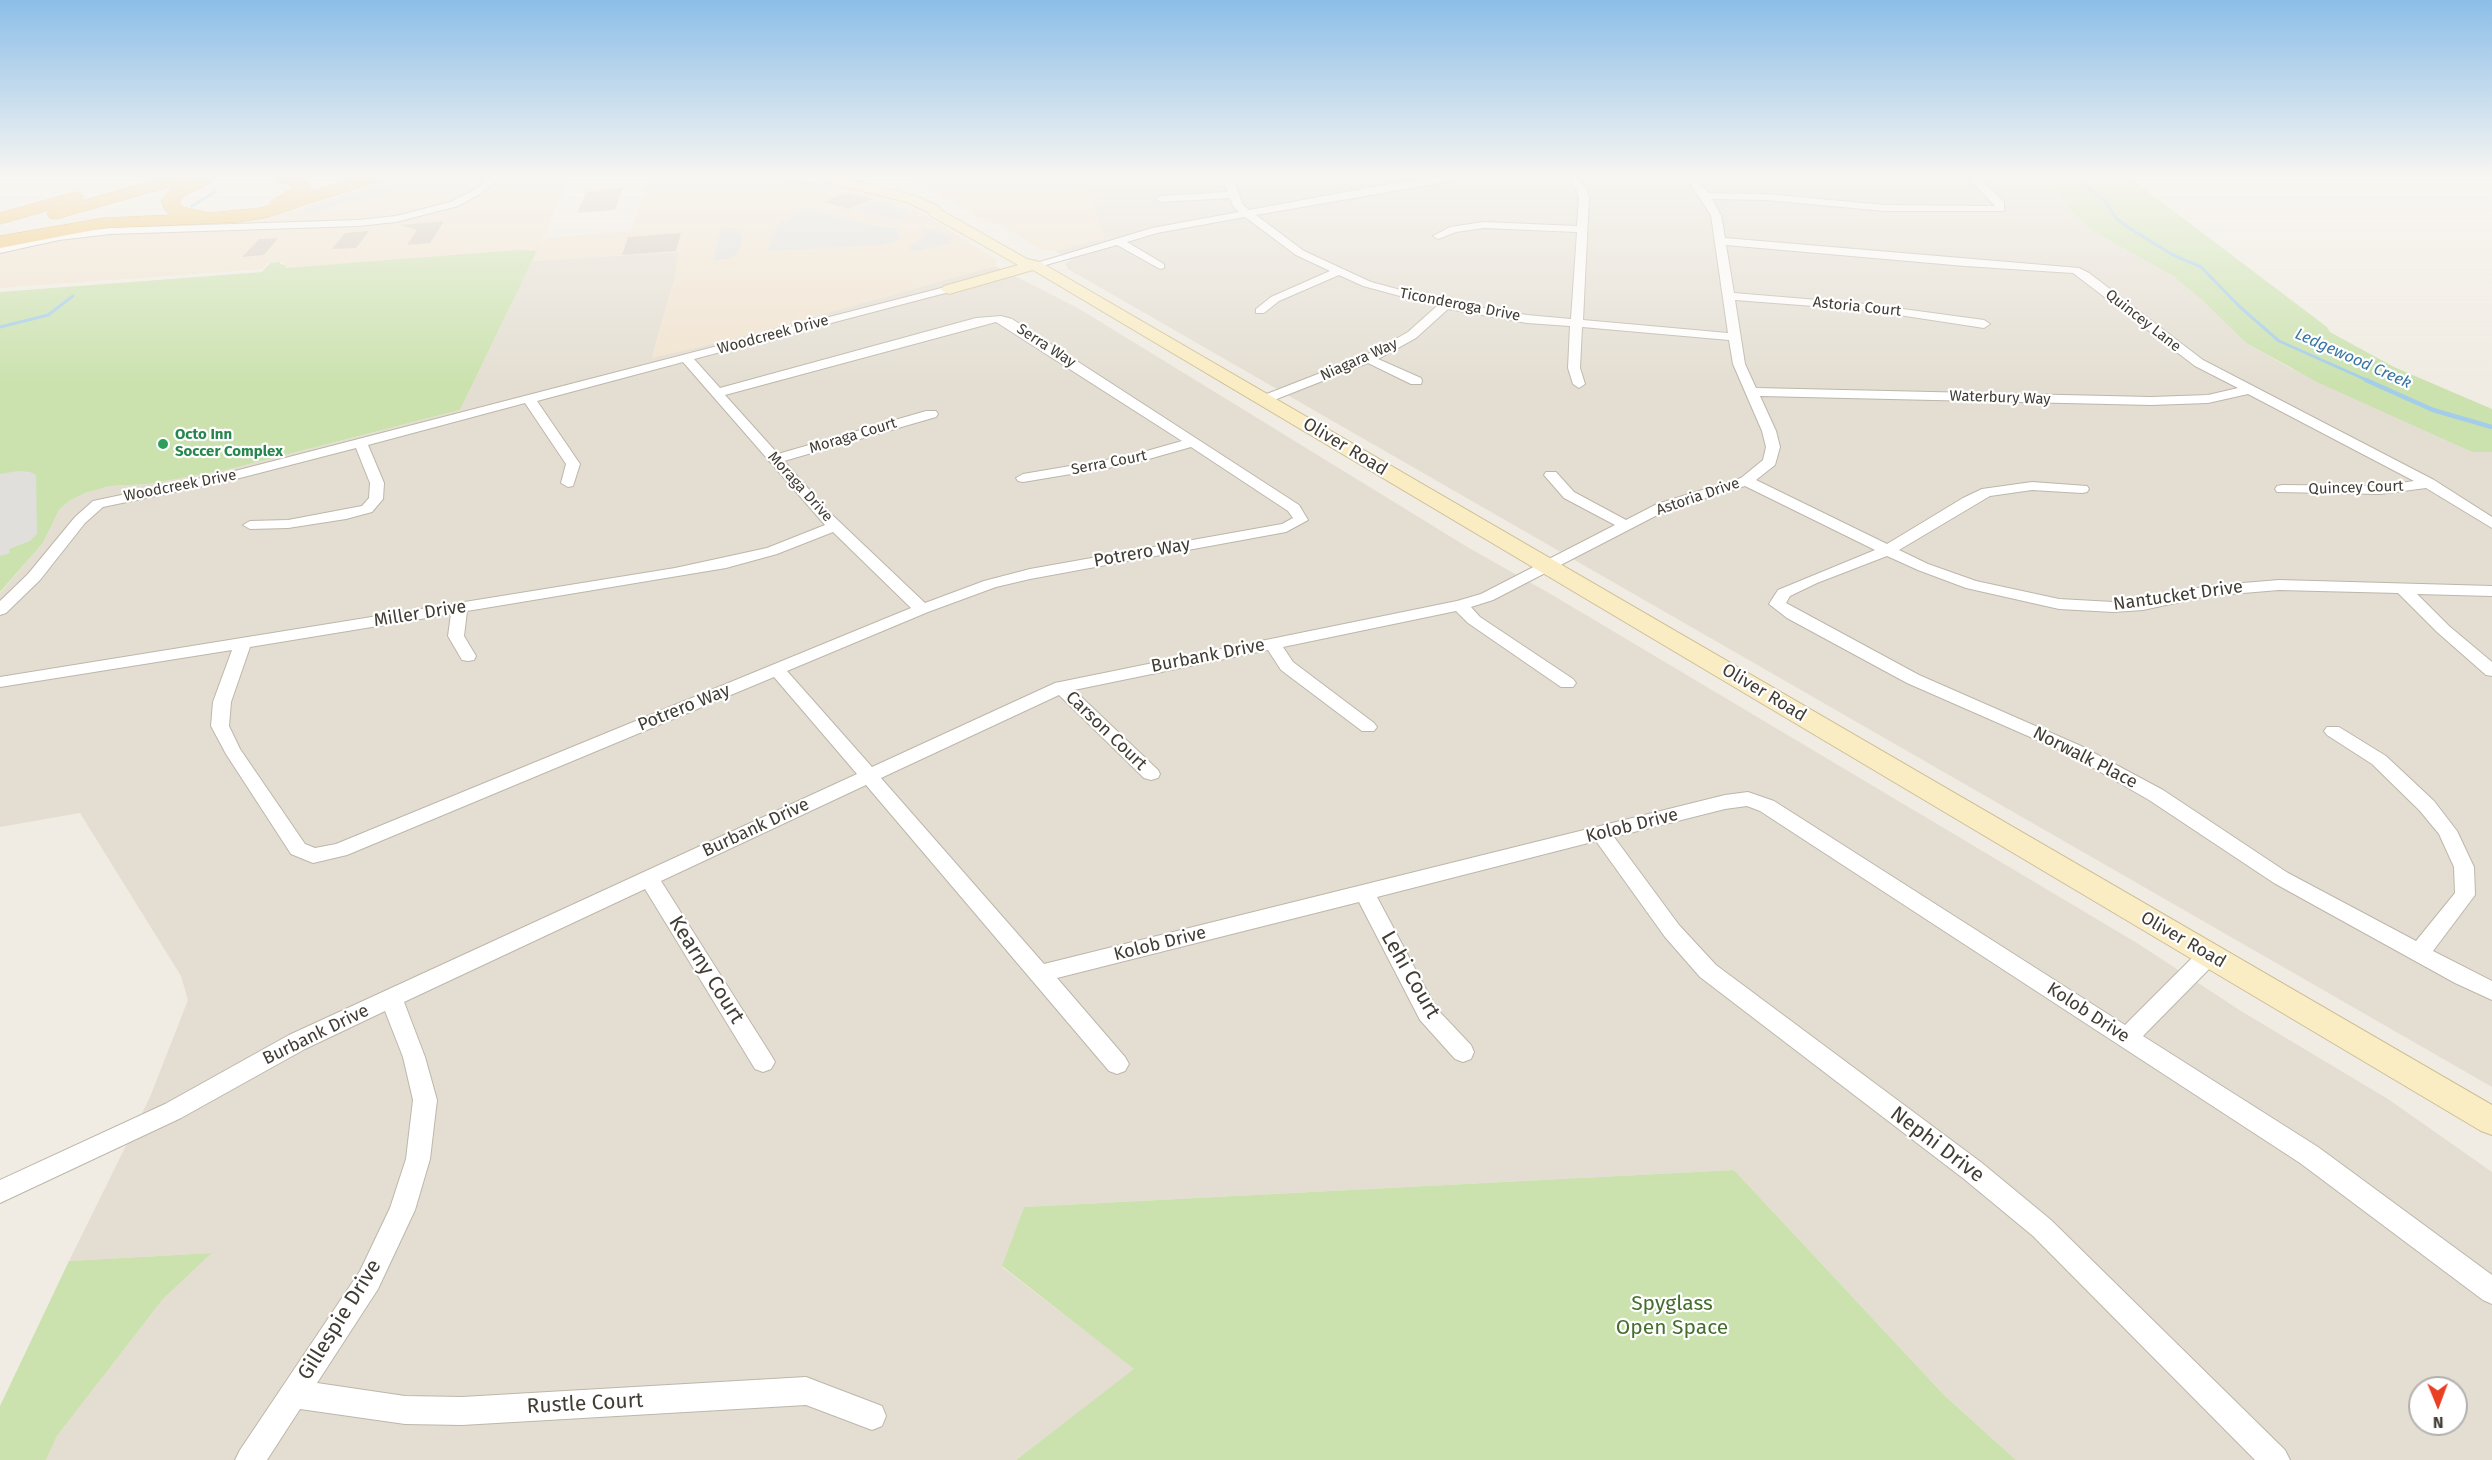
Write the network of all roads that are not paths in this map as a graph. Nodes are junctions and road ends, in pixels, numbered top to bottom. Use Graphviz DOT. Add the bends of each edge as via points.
graph roads {
  1 [pos="18,246"];
  2 [pos="994,246"];
  3 [pos="1013,246"];
  4 [pos="1100,246"];
  5 [pos="1127,246"];
  6 [pos="1291,246"];
  7 [pos="1581,246"];
  8 [pos="1722,246"];
  9 [pos="1795,246"];
  10 [pos="0,250"];
  11 [pos="1035,265"];
  12 [pos="1160,266"];
  13 [pos="1338,272"];
  14 [pos="949,290"];
  15 [pos="1729,296"];
  16 [pos="1445,305"];
  17 [pos="1260,311"];
  18 [pos="1576,323"];
  19 [pos="1984,324"];
  20 [pos="1734,337"];
  21 [pos="687,358"];
  22 [pos="1368,359"];
  23 [pos="1416,381"];
  24 [pos="1579,384"];
  25 [pos="2248,390"];
  26 [pos="1751,392"];
  27 [pos="717,393"];
  28 [pos="529,399"];
  29 [pos="1264,400"];
  30 [pos="930,414"];
  31 [pos="361,442"];
  32 [pos="1193,442"];
  33 [pos="775,459"];
  34 [pos="1551,475"];
  35 [pos="1023,478"];
  36 [pos="1746,481"];
  37 [pos="568,483"];
  38 [pos="2429,483"];
  39 [pos="2082,489"];
  40 [pos="2282,489"];
  41 [pos="1301,520"];
  42 [pos="2492,524"];
  43 [pos="250,525"];
  44 [pos="835,526"];
  45 [pos="1626,526"];
  46 [pos="1888,550"];
  47 [pos="1548,567"];
  48 [pos="2402,588"];
  49 [pos="2492,591"];
  50 [pos="1460,605"];
  51 [pos="460,607"];
  52 [pos="922,609"];
  53 [pos="0,610"];
  54 [pos="243,642"];
  55 [pos="1272,643"];
  56 [pos="468,657"];
  57 [pos="777,670"];
  58 [pos="2492,671"];
  59 [pos="0,682"];
  60 [pos="1567,683"];
  61 [pos="1061,687"];
  62 [pos="1368,727"];
  63 [pos="2333,731"];
  64 [pos="1152,774"];
  65 [pos="868,776"];
  66 [pos="1601,833"];
  67 [pos="649,879"];
  68 [pos="1365,893"];
  69 [pos="2419,953"];
  70 [pos="2209,955"];
  71 [pos="1040,974"];
  72 [pos="2492,991"];
  73 [pos="391,998"];
  74 [pos="2127,1037"];
  75 [pos="1463,1052"];
  76 [pos="763,1062"];
  77 [pos="1117,1064"];
  78 [pos="2492,1121"];
  79 [pos="0,1192"];
  80 [pos="2492,1291"];
  81 [pos="293,1394"];
  82 [pos="872,1416"];
  83 [pos="250,1460"];
  84 [pos="2275,1460"];
  1 -- 10 [label="street"];
  2 -- 11 [label="street, Oliver Road"];
  3 -- 11 [label="street, Oliver Road" via="1033,258"];
  4 -- 11 [label="street, Woodcreek Drive"];
  5 -- 12 [label="street"];
  6 -- 13 [label="street, Ticonderoga Drive"];
  7 -- 18 [label="street"];
  8 -- 15 [label="street, Astoria Drive"];
  9 -- 25 [label="street, Quincey Lane" via="1955,263 2074,270 2183,353"];
  11 -- 14 [label="street, Woodcreek Drive"];
  11 -- 29 [label="street, Oliver Road"];
  13 -- 16 [label="street, Ticonderoga Drive" via="1394,293"];
  13 -- 17 [label="street" via="1283,295"];
  14 -- 21 [label="street, Woodcreek Drive"];
  15 -- 19 [label="street, Astoria Court" via="1857,306"];
  15 -- 20 [label="street, Astoria Drive"];
  16 -- 18 [label="street, Ticonderoga Drive"];
  16 -- 22 [label="street, Niagara Way" via="1412,335"];
  18 -- 20 [label="street, Ticonderoga Drive"];
  18 -- 24 [label="street" via="1574,368"];
  20 -- 26 [label="street, Astoria Drive" via="1739,364"];
  21 -- 27 [label="street, Moraga Drive"];
  21 -- 28 [label="street, Woodcreek Drive"];
  22 -- 23 [label="street"];
  22 -- 29 [label="street, Niagara Way"];
  25 -- 26 [label="street, Waterbury Way" via="2208,399 2151,402"];
  25 -- 38 [label="street, Quincey Lane"];
  26 -- 36 [label="street, Astoria Drive" via="1773,447 1770,462"];
  27 -- 32 [label="street, Serra Way" via="997,318"];
  27 -- 33 [label="street, Moraga Drive"];
  28 -- 31 [label="street, Woodcreek Drive"];
  28 -- 37 [label="street" via="573,464"];
  29 -- 47 [label="street, Oliver Road"];
  30 -- 33 [label="street, Moraga Court"];
  31 -- 43 [label="street" via="377,483 376,499 367,509 288,524"];
  31 -- 53 [label="street, Woodcreek Drive" via="227,477 98,504"];
  32 -- 35 [label="street, Serra Court" via="1131,460"];
  32 -- 41 [label="street, Serra Way" via="1294,508"];
  33 -- 44 [label="street, Moraga Drive"];
  34 -- 45 [label="street" via="1569,495"];
  36 -- 45 [label="street, Astoria Drive" via="1672,503"];
  36 -- 46 [label="street, Nantucket Drive"];
  38 -- 40 [label="street, Quincey Court" via="2380,490"];
  38 -- 42 [label="street, Quincey Lane"];
  39 -- 46 [label="street" via="2031,486 1987,492"];
  41 -- 52 [label="street, Potrero Way" via="1286,528 1030,574"];
  44 -- 51 [label="street, Miller Drive" via="772,551 726,563"];
  44 -- 52 [label="street, Moraga Drive"];
  45 -- 47 [label="street, Astoria Drive"];
  46 -- 48 [label="street, Nantucket Drive" via="1972,585 2059,604 2143,605 2242,586"];
  46 -- 69 [label="street, Norwalk Place" via="1810,580 1784,593 1777,604 1913,679 2085,756 2156,795 2282,878"];
  47 -- 50 [label="street, Burbank Drive" via="1487,597"];
  47 -- 70 [label="street, Oliver Road"];
  48 -- 49 [label="street, Nantucket Drive"];
  48 -- 58 [label="street"];
  50 -- 55 [label="street, Burbank Drive"];
  50 -- 60 [label="street" via="1474,620"];
  51 -- 54 [label="street, Miller Drive"];
  51 -- 56 [label="street" via="456,636"];
  52 -- 57 [label="street, Potrero Way"];
  54 -- 57 [label="street, Potrero Way" via="222,702 220,726 298,849 313,856 340,850"];
  54 -- 59 [label="street, Miller Drive"];
  55 -- 61 [label="street, Burbank Drive"];
  55 -- 62 [label="street" via="1287,666"];
  57 -- 65 [label="street"];
  61 -- 64 [label="street, Carson Court"];
  61 -- 65 [label="street, Burbank Drive"];
  63 -- 69 [label="street" via="2379,760 2427,806 2448,831 2464,867 2465,895"];
  65 -- 67 [label="street, Burbank Drive"];
  65 -- 71 [label="street"];
  66 -- 68 [label="street, Kolob Drive"];
  66 -- 74 [label="street, Kolob Drive" via="1725,802 1748,799 1767,806"];
  66 -- 84 [label="street, Nephi Drive" via="1672,931 1708,971 2042,1228"];
  67 -- 73 [label="street, Burbank Drive"];
  67 -- 76 [label="street, Kearny Court"];
  68 -- 71 [label="street, Kolob Drive"];
  68 -- 75 [label="street, Lehi Court" via="1428,1014"];
  69 -- 72 [label="street, Norwalk Place"];
  70 -- 74 [label="street"];
  70 -- 78 [label="street, Oliver Road"];
  71 -- 77 [label="street"];
  73 -- 79 [label="street, Burbank Drive" via="297,1042 174,1111"];
  73 -- 81 [label="street, Gillespie Drive" via="414,1057 425,1100 418,1159 402,1210 369,1280"];
  74 -- 80 [label="street, Kolob Drive" via="2309,1155"];
  81 -- 82 [label="street, Rustle Court" via="405,1410 462,1411 807,1391"];
  81 -- 83 [label="street, Gillespie Drive"];
}
